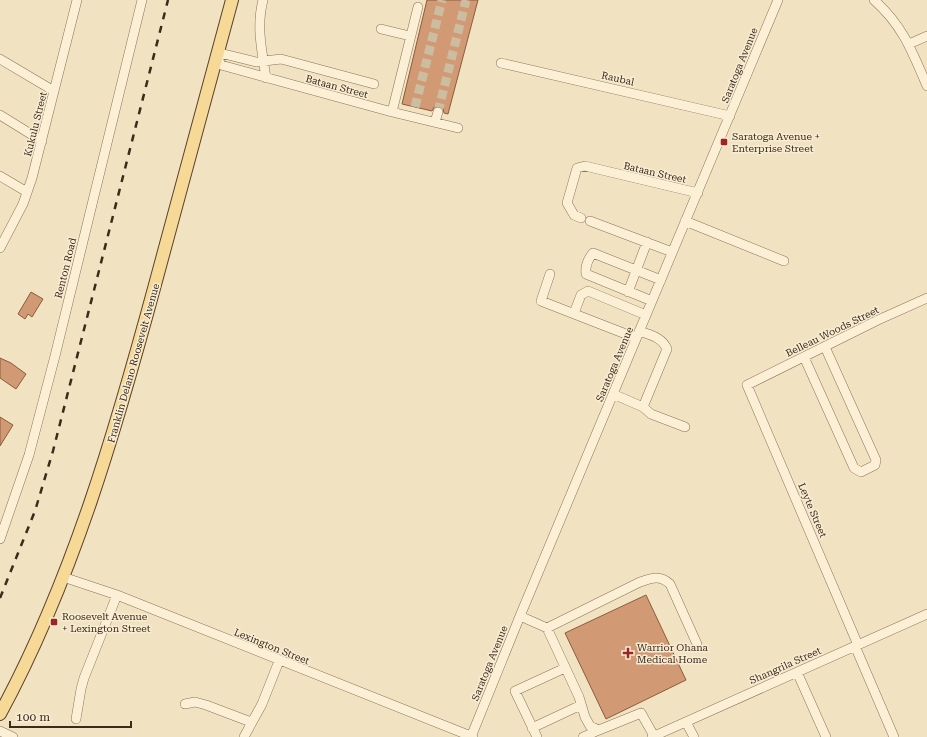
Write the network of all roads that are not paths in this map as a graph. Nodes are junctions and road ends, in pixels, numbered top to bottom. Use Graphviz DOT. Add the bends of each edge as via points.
graph roads {
  1 [pos="77,0"];
  2 [pos="142,0"];
  3 [pos="232,0"];
  4 [pos="263,0"];
  5 [pos="778,0"];
  6 [pos="874,0"];
  7 [pos="418,7"];
  8 [pos="381,29"];
  9 [pos="410,36"];
  10 [pos="927,36"];
  11 [pos="909,44"];
  12 [pos="217,56"];
  13 [pos="0,59"];
  14 [pos="263,61"];
  15 [pos="501,63"];
  16 [pos="266,78"];
  17 [pos="374,84"];
  18 [pos="927,86"];
  19 [pos="54,91"];
  20 [pos="415,107"];
  21 [pos="392,112"];
  22 [pos="438,112"];
  23 [pos="0,115"];
  24 [pos="730,116"];
  25 [pos="413,117"];
  26 [pos="435,122"];
  27 [pos="458,128"];
  28 [pos="42,141"];
  29 [pos="0,176"];
  30 [pos="27,192"];
  31 [pos="698,193"];
  32 [pos="686,221"];
  33 [pos="3,236"];
  34 [pos="647,242"];
  35 [pos="0,248"];
  36 [pos="672,252"];
  37 [pos="784,261"];
  38 [pos="636,269"];
  39 [pos="550,274"];
  40 [pos="661,280"];
  41 [pos="628,292"];
  42 [pos="927,298"];
  43 [pos="652,302"];
  44 [pos="574,313"];
  45 [pos="646,315"];
  46 [pos="638,335"];
  47 [pos="825,347"];
  48 [pos="804,357"];
  49 [pos="747,385"];
  50 [pos="613,394"];
  51 [pos="643,407"];
  52 [pos="685,427"];
  53 [pos="0,539"];
  54 [pos="63,578"];
  55 [pos="117,595"];
  56 [pos="927,614"];
  57 [pos="520,616"];
  58 [pos="547,628"];
  59 [pos="697,644"];
  60 [pos="857,645"];
  61 [pos="279,661"];
  62 [pos="565,668"];
  63 [pos="797,672"];
  64 [pos="185,704"];
  65 [pos="581,705"];
  66 [pos="0,714"];
  67 [pos="76,719"];
  68 [pos="251,722"];
  69 [pos="686,722"];
  70 [pos="532,728"];
  71 [pos="599,730"];
  72 [pos="0,731"];
  73 [pos="13,737"];
  74 [pos="244,737"];
  75 [pos="472,737"];
  76 [pos="537,737"];
  77 [pos="583,737"];
  78 [pos="653,737"];
  79 [pos="694,737"];
  80 [pos="826,737"];
  81 [pos="894,737"];
  1 -- 19 [label="street, Kukulu Street"];
  2 -- 53 [label="street, Renton Road" via="29,455"];
  3 -- 12 [label="main road, Franklin Delano Roosevelt Avenue"];
  4 -- 14 [label="street" via="259,22"];
  5 -- 24 [label="street, Saratoga Avenue"];
  6 -- 11 [label="street" via="894,20"];
  7 -- 9 [label="street"];
  8 -- 9 [label="street"];
  9 -- 21 [label="street"];
  10 -- 11 [label="street"];
  11 -- 18 [label="street"];
  12 -- 14 [label="street" via="224,54"];
  12 -- 16 [label="street, Bataan Street" via="221,65"];
  12 -- 54 [label="main road, Franklin Delano Roosevelt Avenue" via="134,362 101,471"];
  13 -- 19 [label="street"];
  14 -- 16 [label="street"];
  14 -- 17 [label="street" via="281,60"];
  15 -- 24 [label="street, Raubal"];
  16 -- 21 [label="street, Bataan Street"];
  19 -- 28 [label="street, Kukulu Street"];
  20 -- 25 [label="street"];
  21 -- 25 [label="street, Bataan Street"];
  22 -- 26 [label="street"];
  23 -- 28 [label="street"];
  24 -- 31 [label="street, Saratoga Avenue"];
  25 -- 26 [label="street, Bataan Street"];
  26 -- 27 [label="street, Bataan Street"];
  28 -- 30 [label="street, Kukulu Street"];
  29 -- 30 [label="street"];
  30 -- 33 [label="street, Kukulu Street" via="14,223"];
  31 -- 32 [label="street, Saratoga Avenue"];
  31 -- 34 [label="street, Bataan Street" via="585,166 577,168 567,203 574,215"];
  32 -- 36 [label="street, Saratoga Avenue"];
  32 -- 37 [label="street"];
  33 -- 35 [label="street, Kukulu Street"];
  34 -- 36 [label="street"];
  34 -- 38 [label="street"];
  36 -- 40 [label="street, Saratoga Avenue"];
  38 -- 40 [label="street"];
  38 -- 41 [label="street"];
  38 -- 41 [label="street" via="593,253 589,258 586,274"];
  39 -- 44 [label="street" via="541,300"];
  40 -- 43 [label="street, Saratoga Avenue"];
  41 -- 43 [label="street"];
  42 -- 47 [label="street, Belleau Woods Street"];
  43 -- 45 [label="street, Saratoga Avenue"];
  44 -- 45 [label="street" via="581,295 588,291"];
  44 -- 46 [label="street"];
  45 -- 46 [label="street, Saratoga Avenue"];
  46 -- 50 [label="street, Saratoga Avenue"];
  46 -- 51 [label="street" via="659,338 667,349"];
  47 -- 48 [label="street, Belleau Woods Street"];
  47 -- 48 [label="street" via="876,460 874,465 861,472 854,468"];
  48 -- 49 [label="street, Belleau Woods Street"];
  49 -- 60 [label="street, Leyte Street"];
  50 -- 51 [label="street"];
  50 -- 57 [label="street, Saratoga Avenue"];
  51 -- 52 [label="street" via="651,414"];
  54 -- 55 [label="street, Lexington Street"];
  54 -- 66 [label="main road, Franklin Delano Roosevelt Avenue" via="33,648"];
  55 -- 61 [label="street, Lexington Street"];
  55 -- 67 [label="street" via="84,678"];
  56 -- 60 [label="street, Shangrila Street"];
  57 -- 58 [label="street"];
  57 -- 75 [label="street, Saratoga Avenue"];
  58 -- 59 [label="street" via="640,582 653,578 664,579 670,584"];
  58 -- 62 [label="street"];
  60 -- 63 [label="street, Shangrila Street"];
  60 -- 81 [label="street, Leyte Street"];
  61 -- 68 [label="street" via="262,704"];
  61 -- 75 [label="street, Lexington Street"];
  62 -- 65 [label="street"];
  62 -- 70 [label="street" via="515,691"];
  63 -- 69 [label="street, Shangrila Street"];
  63 -- 80 [label="street"];
  64 -- 68 [label="street" via="195,702 206,705"];
  65 -- 70 [label="street"];
  65 -- 71 [label="street" via="590,726"];
  68 -- 74 [label="street"];
  69 -- 78 [label="street, Shangrila Street"];
  69 -- 79 [label="street"];
  70 -- 76 [label="street"];
  71 -- 77 [label="street"];
  71 -- 78 [label="street" via="642,713"];
  72 -- 73 [label="street"];
}
